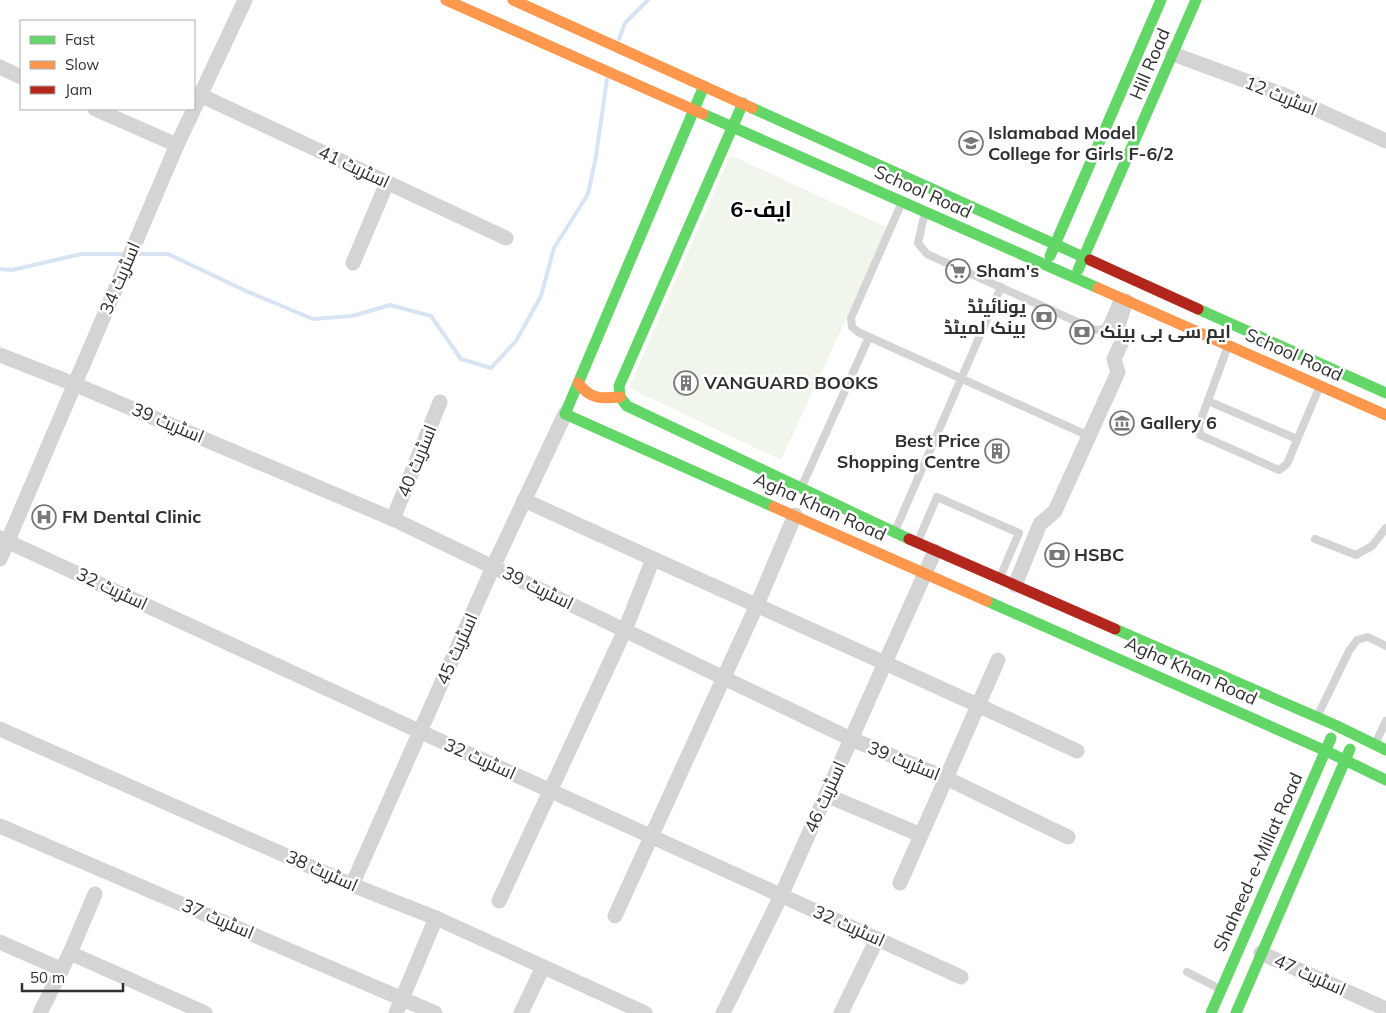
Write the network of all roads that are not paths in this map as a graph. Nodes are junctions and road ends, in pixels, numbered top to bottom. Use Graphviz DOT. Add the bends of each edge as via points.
graph roads {
  1 [pos="245,0"];
  2 [pos="446,0"];
  3 [pos="513,0"];
  4 [pos="1161,0"];
  5 [pos="1196,0"];
  6 [pos="1173,54"];
  7 [pos="0,67"];
  8 [pos="20,76"];
  9 [pos="704,86"];
  10 [pos="202,96"];
  11 [pos="743,102"];
  12 [pos="97,110"];
  13 [pos="195,110"];
  14 [pos="195,110"];
  15 [pos="694,110"];
  16 [pos="732,127"];
  17 [pos="1386,141"];
  18 [pos="177,145"];
  19 [pos="387,183"];
  20 [pos="902,202"];
  21 [pos="925,212"];
  22 [pos="506,238"];
  23 [pos="1056,244"];
  24 [pos="1085,257"];
  25 [pos="353,263"];
  26 [pos="1046,265"];
  27 [pos="1075,278"];
  28 [pos="1001,287"];
  29 [pos="1122,299"];
  30 [pos="869,337"];
  31 [pos="1228,345"];
  32 [pos="0,355"];
  33 [pos="1343,373"];
  34 [pos="961,378"];
  35 [pos="578,383"];
  36 [pos="74,384"];
  37 [pos="1320,386"];
  38 [pos="1334,392"];
  39 [pos="1386,392"];
  40 [pos="1208,401"];
  41 [pos="440,402"];
  42 [pos="624,406"];
  43 [pos="565,414"];
  44 [pos="1386,415"];
  45 [pos="1089,436"];
  46 [pos="1297,439"];
  47 [pos="801,489"];
  48 [pos="775,491"];
  49 [pos="524,500"];
  50 [pos="794,515"];
  51 [pos="393,519"];
  52 [pos="1386,528"];
  53 [pos="894,533"];
  54 [pos="4,539"];
  55 [pos="1315,540"];
  56 [pos="917,544"];
  57 [pos="935,551"];
  58 [pos="0,559"];
  59 [pos="653,559"];
  60 [pos="493,567"];
  61 [pos="926,573"];
  62 [pos="1000,579"];
  63 [pos="1015,585"];
  64 [pos="756,607"];
  65 [pos="625,630"];
  66 [pos="1386,646"];
  67 [pos="998,660"];
  68 [pos="886,662"];
  69 [pos="722,677"];
  70 [pos="980,705"];
  71 [pos="1317,717"];
  72 [pos="1386,722"];
  73 [pos="1336,724"];
  74 [pos="0,729"];
  75 [pos="421,732"];
  76 [pos="1356,734"];
  77 [pos="851,739"];
  78 [pos="1381,747"];
  79 [pos="1077,751"];
  80 [pos="1326,751"];
  81 [pos="1346,761"];
  82 [pos="946,778"];
  83 [pos="1386,780"];
  84 [pos="551,791"];
  85 [pos="826,795"];
  86 [pos="0,826"];
  87 [pos="921,835"];
  88 [pos="651,836"];
  89 [pos="1068,837"];
  90 [pos="900,883"];
  91 [pos="352,885"];
  92 [pos="95,894"];
  93 [pos="782,896"];
  94 [pos="499,901"];
  95 [pos="615,916"];
  96 [pos="436,918"];
  97 [pos="877,939"];
  98 [pos="0,942"];
  99 [pos="70,954"];
  100 [pos="1237,955"];
  101 [pos="1259,958"];
  102 [pos="543,967"];
  103 [pos="61,969"];
  104 [pos="1187,972"];
  105 [pos="961,977"];
  106 [pos="1222,990"];
  107 [pos="402,998"];
  108 [pos="1386,1009"];
  109 [pos="40,1013"];
  110 [pos="205,1013"];
  111 [pos="396,1013"];
  112 [pos="435,1013"];
  113 [pos="521,1013"];
  114 [pos="645,1013"];
  115 [pos="723,1013"];
  116 [pos="842,1013"];
  117 [pos="1212,1013"];
  118 [pos="1236,1013"];
  1 -- 10 [label="street, اسٹریٹ 34"];
  2 -- 15 [label="street, School Road"];
  3 -- 9 [label="street, School Road"];
  4 -- 23 [label="street, Hill Road"];
  5 -- 6 [label="street, Hill Road"];
  6 -- 17 [label="street, اسٹریٹ 12" via="1286,96"];
  6 -- 24 [label="street, Hill Road"];
  7 -- 8 [label="street"];
  9 -- 11 [label="street, School Road"];
  9 -- 15 [label="street"];
  10 -- 14 [label="street, اسٹریٹ 34"];
  10 -- 19 [label="street, اسٹریٹ 41"];
  11 -- 16 [label="street"];
  11 -- 23 [label="street, School Road"];
  12 -- 18 [label="street"];
  13 -- 18 [label="street, اسٹریٹ 34"];
  15 -- 16 [label="street, School Road"];
  15 -- 35 [label="street"];
  16 -- 20 [label="street, School Road"];
  16 -- 42 [label="street" via="619,386"];
  18 -- 36 [label="street, اسٹریٹ 34"];
  19 -- 22 [label="street, اسٹریٹ 41"];
  19 -- 25 [label="street"];
  20 -- 21 [label="street, School Road"];
  20 -- 30 [label="lane" via="851,318 852,327"];
  21 -- 26 [label="street, School Road"];
  21 -- 28 [label="lane" via="918,244 927,254"];
  23 -- 24 [label="street, School Road"];
  23 -- 26 [label="street, Hill Road"];
  24 -- 27 [label="street, Hill Road"];
  24 -- 33 [label="street, School Road"];
  26 -- 27 [label="street, School Road"];
  27 -- 29 [label="street, School Road"];
  28 -- 29 [label="lane" via="1095,330 1105,329"];
  28 -- 34 [label="lane"];
  29 -- 31 [label="street, School Road"];
  29 -- 45 [label="street" via="1118,326 1124,337 1114,359 1118,372"];
  30 -- 34 [label="lane"];
  30 -- 47 [label="lane"];
  31 -- 37 [label="street, School Road"];
  31 -- 40 [label="lane"];
  32 -- 36 [label="street, اسٹریٹ 39"];
  33 -- 38 [label="street"];
  33 -- 39 [label="street, School Road"];
  34 -- 45 [label="lane"];
  34 -- 53 [label="lane"];
  35 -- 42 [label="street" via="585,394"];
  35 -- 43 [label="street"];
  36 -- 51 [label="street, اسٹریٹ 39"];
  36 -- 54 [label="street, اسٹریٹ 34"];
  37 -- 38 [label="street, School Road"];
  37 -- 46 [label="lane"];
  38 -- 44 [label="street, School Road"];
  40 -- 46 [label="lane"];
  40 -- 46 [label="lane" via="1199,425 1200,435 1279,470 1286,464"];
  41 -- 51 [label="street, اسٹریٹ 40"];
  42 -- 48 [label="street, Agha Khan Road"];
  43 -- 48 [label="street, Agha Khan Road"];
  43 -- 49 [label="street, اسٹریٹ 45"];
  45 -- 63 [label="street" via="1055,511 1040,524"];
  47 -- 48 [label="street, Agha Khan Road"];
  47 -- 53 [label="street, Agha Khan Road"];
  48 -- 50 [label="street, Agha Khan Road"];
  49 -- 59 [label="street"];
  49 -- 60 [label="street, اسٹریٹ 45"];
  50 -- 61 [label="street, Agha Khan Road"];
  50 -- 64 [label="street"];
  51 -- 60 [label="street, اسٹریٹ 39"];
  52 -- 55 [label="lane" via="1372,546 1356,556"];
  53 -- 56 [label="street, Agha Khan Road"];
  54 -- 58 [label="street, اسٹریٹ 34"];
  54 -- 75 [label="street, اسٹریٹ 32"];
  56 -- 57 [label="street, Agha Khan Road"];
  56 -- 62 [label="lane" via="937,497 1020,533"];
  57 -- 61 [label="street, اسٹریٹ 46"];
  57 -- 62 [label="street, Agha Khan Road"];
  59 -- 64 [label="street"];
  59 -- 65 [label="street"];
  60 -- 65 [label="street, اسٹریٹ 39"];
  60 -- 75 [label="street, اسٹریٹ 45"];
  61 -- 68 [label="street, اسٹریٹ 46"];
  61 -- 80 [label="street, Agha Khan Road"];
  62 -- 63 [label="street, Agha Khan Road"];
  63 -- 71 [label="street, Agha Khan Road"];
  64 -- 68 [label="street"];
  64 -- 69 [label="street"];
  65 -- 69 [label="street, اسٹریٹ 39"];
  65 -- 84 [label="street"];
  66 -- 71 [label="lane" via="1368,637 1357,640"];
  67 -- 70 [label="street"];
  68 -- 70 [label="street"];
  68 -- 77 [label="street, اسٹریٹ 46"];
  69 -- 77 [label="street, اسٹریٹ 39"];
  69 -- 88 [label="street"];
  70 -- 79 [label="street"];
  70 -- 82 [label="street"];
  71 -- 73 [label="street, Agha Khan Road"];
  72 -- 78 [label="lane"];
  73 -- 76 [label="street, Agha Khan Road"];
  73 -- 80 [label="street, Shaheed-e-Millat Road"];
  74 -- 91 [label="street, اسٹریٹ 38"];
  75 -- 84 [label="street, اسٹریٹ 32"];
  75 -- 91 [label="street, اسٹریٹ 45"];
  76 -- 78 [label="street, Agha Khan Road"];
  76 -- 81 [label="street"];
  77 -- 82 [label="street, اسٹریٹ 39"];
  77 -- 85 [label="street, اسٹریٹ 46"];
  80 -- 81 [label="street, Agha Khan Road"];
  80 -- 100 [label="street, Shaheed-e-Millat Road"];
  81 -- 83 [label="street, Agha Khan Road"];
  81 -- 101 [label="street"];
  82 -- 87 [label="street"];
  82 -- 89 [label="street, اسٹریٹ 39"];
  84 -- 88 [label="street, اسٹریٹ 32"];
  84 -- 94 [label="street"];
  85 -- 87 [label="street"];
  85 -- 93 [label="street, اسٹریٹ 46"];
  86 -- 107 [label="street, اسٹریٹ 37"];
  87 -- 90 [label="street"];
  88 -- 93 [label="street, اسٹریٹ 32"];
  88 -- 95 [label="street"];
  91 -- 96 [label="street, اسٹریٹ 38"];
  92 -- 99 [label="street"];
  93 -- 97 [label="street, اسٹریٹ 32"];
  93 -- 115 [label="street, اسٹریٹ 46"];
  96 -- 102 [label="street, اسٹریٹ 38"];
  96 -- 107 [label="street"];
  97 -- 105 [label="street, اسٹریٹ 32"];
  97 -- 116 [label="street"];
  98 -- 103 [label="street"];
  99 -- 103 [label="street"];
  99 -- 110 [label="street"];
  100 -- 101 [label="street"];
  100 -- 106 [label="street, Shaheed-e-Millat Road"];
  101 -- 108 [label="street, اسٹریٹ 47"];
  101 -- 118 [label="street"];
  102 -- 113 [label="street"];
  102 -- 114 [label="street, اسٹریٹ 38"];
  103 -- 109 [label="street"];
  104 -- 106 [label="lane"];
  106 -- 117 [label="street, Shaheed-e-Millat Road"];
  107 -- 111 [label="street"];
  107 -- 112 [label="street, اسٹریٹ 37"];
}
